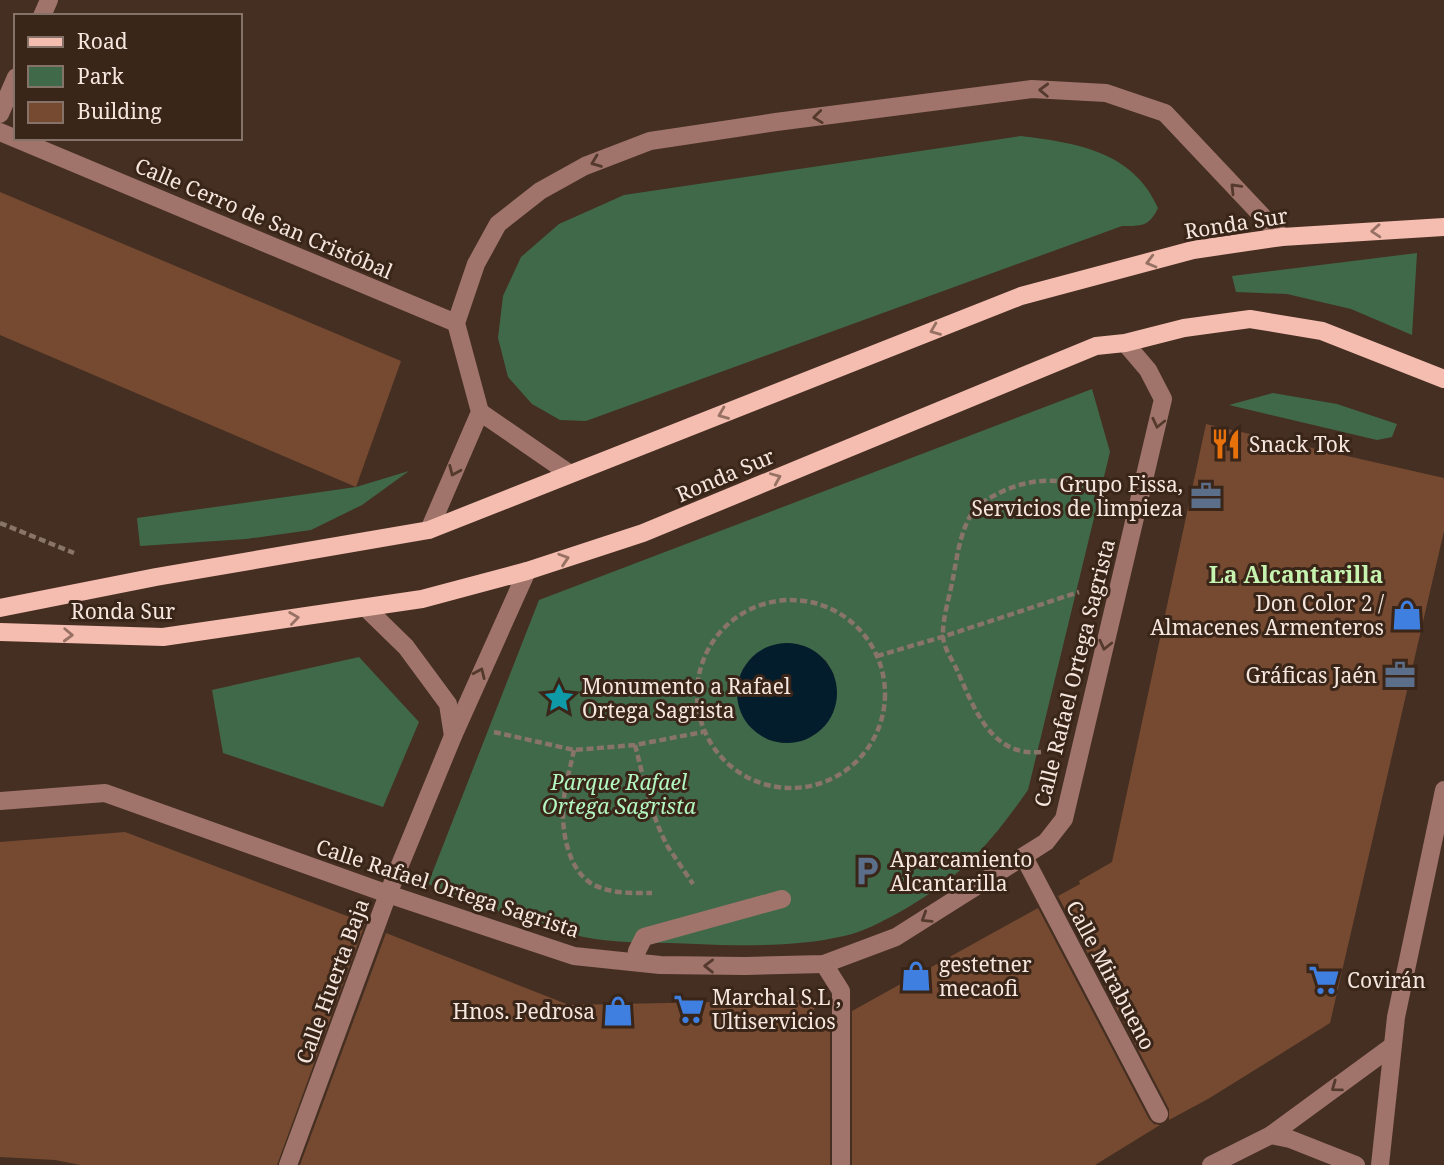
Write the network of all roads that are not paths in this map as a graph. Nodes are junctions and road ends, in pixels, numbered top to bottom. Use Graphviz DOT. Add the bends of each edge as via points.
graph roads {
  1 [pos="14,82"];
  2 [pos="0,114"];
  3 [pos="19,140"];
  4 [pos="1444,227"];
  5 [pos="1282,237"];
  6 [pos="456,323"];
  7 [pos="1125,343"];
  8 [pos="1444,379"];
  9 [pos="480,412"];
  10 [pos="570,474"];
  11 [pos="429,530"];
  12 [pos="527,571"];
  13 [pos="0,608"];
  14 [pos="366,608"];
  15 [pos="0,632"];
  16 [pos="453,736"];
  17 [pos="1444,790"];
  18 [pos="0,802"];
  19 [pos="1024,857"];
  20 [pos="1436,870"];
  21 [pos="388,894"];
  22 [pos="782,899"];
  23 [pos="635,962"];
  24 [pos="824,964"];
  25 [pos="1391,1047"];
  26 [pos="1158,1114"];
  27 [pos="1270,1135"];
  28 [pos="288,1165"];
  29 [pos="841,1165"];
  30 [pos="1211,1165"];
  31 [pos="1356,1165"];
  32 [pos="1380,1165"];
  1 -- 2 [label="street"];
  3 -- 6 [label="street, Calle Cerro de San Cristóbal"];
  4 -- 5 [label="main road, Ronda Sur, one-way"];
  5 -- 6 [label="street, one-way" via="1165,113 1106,93 1032,89 650,141 585,166 540,191 498,225 476,264"];
  5 -- 10 [label="main road, Ronda Sur, one-way" via="1194,250 1021,296"];
  6 -- 9 [label="street"];
  7 -- 8 [label="main road, Ronda Sur" via="1184,328 1250,319 1322,331"];
  12 -- 7 [label="main road, Ronda Sur, one-way" via="643,533 1096,346"];
  7 -- 19 [label="street, Calle Rafael Ortega Sagrista, one-way" via="1148,370 1163,399 1064,819 1046,842"];
  9 -- 10 [label="street"];
  9 -- 11 [label="street, one-way"];
  10 -- 11 [label="main road, Ronda Sur"];
  11 -- 13 [label="main road, Ronda Sur"];
  12 -- 14 [label="main road, Ronda Sur" via="422,599"];
  16 -- 12 [label="street, Calle Huerta Baja, one-way"];
  15 -- 14 [label="main road, Ronda Sur, one-way" via="163,638"];
  14 -- 16 [label="street" via="406,648 448,704"];
  16 -- 21 [label="street, Calle Huerta Baja"];
  17 -- 20 [label="street"];
  18 -- 21 [label="street, Calle Rafael Ortega Sagrista" via="105,793"];
  19 -- 24 [label="street, Calle Rafael Ortega Sagrista, one-way" via="896,937"];
  19 -- 26 [label="street, Calle Mirabueno"];
  20 -- 25 [label="street"];
  21 -- 23 [label="street, Calle Rafael Ortega Sagrista" via="574,956"];
  21 -- 28 [label="street, Calle Huerta Baja"];
  22 -- 23 [label="street" via="644,937"];
  24 -- 23 [label="street, Calle Rafael Ortega Sagrista, one-way" via="745,967"];
  24 -- 29 [label="street" via="841,991"];
  25 -- 27 [label="street, one-way"];
  25 -- 32 [label="street"];
  27 -- 30 [label="street"];
  27 -- 31 [label="street"];
}
